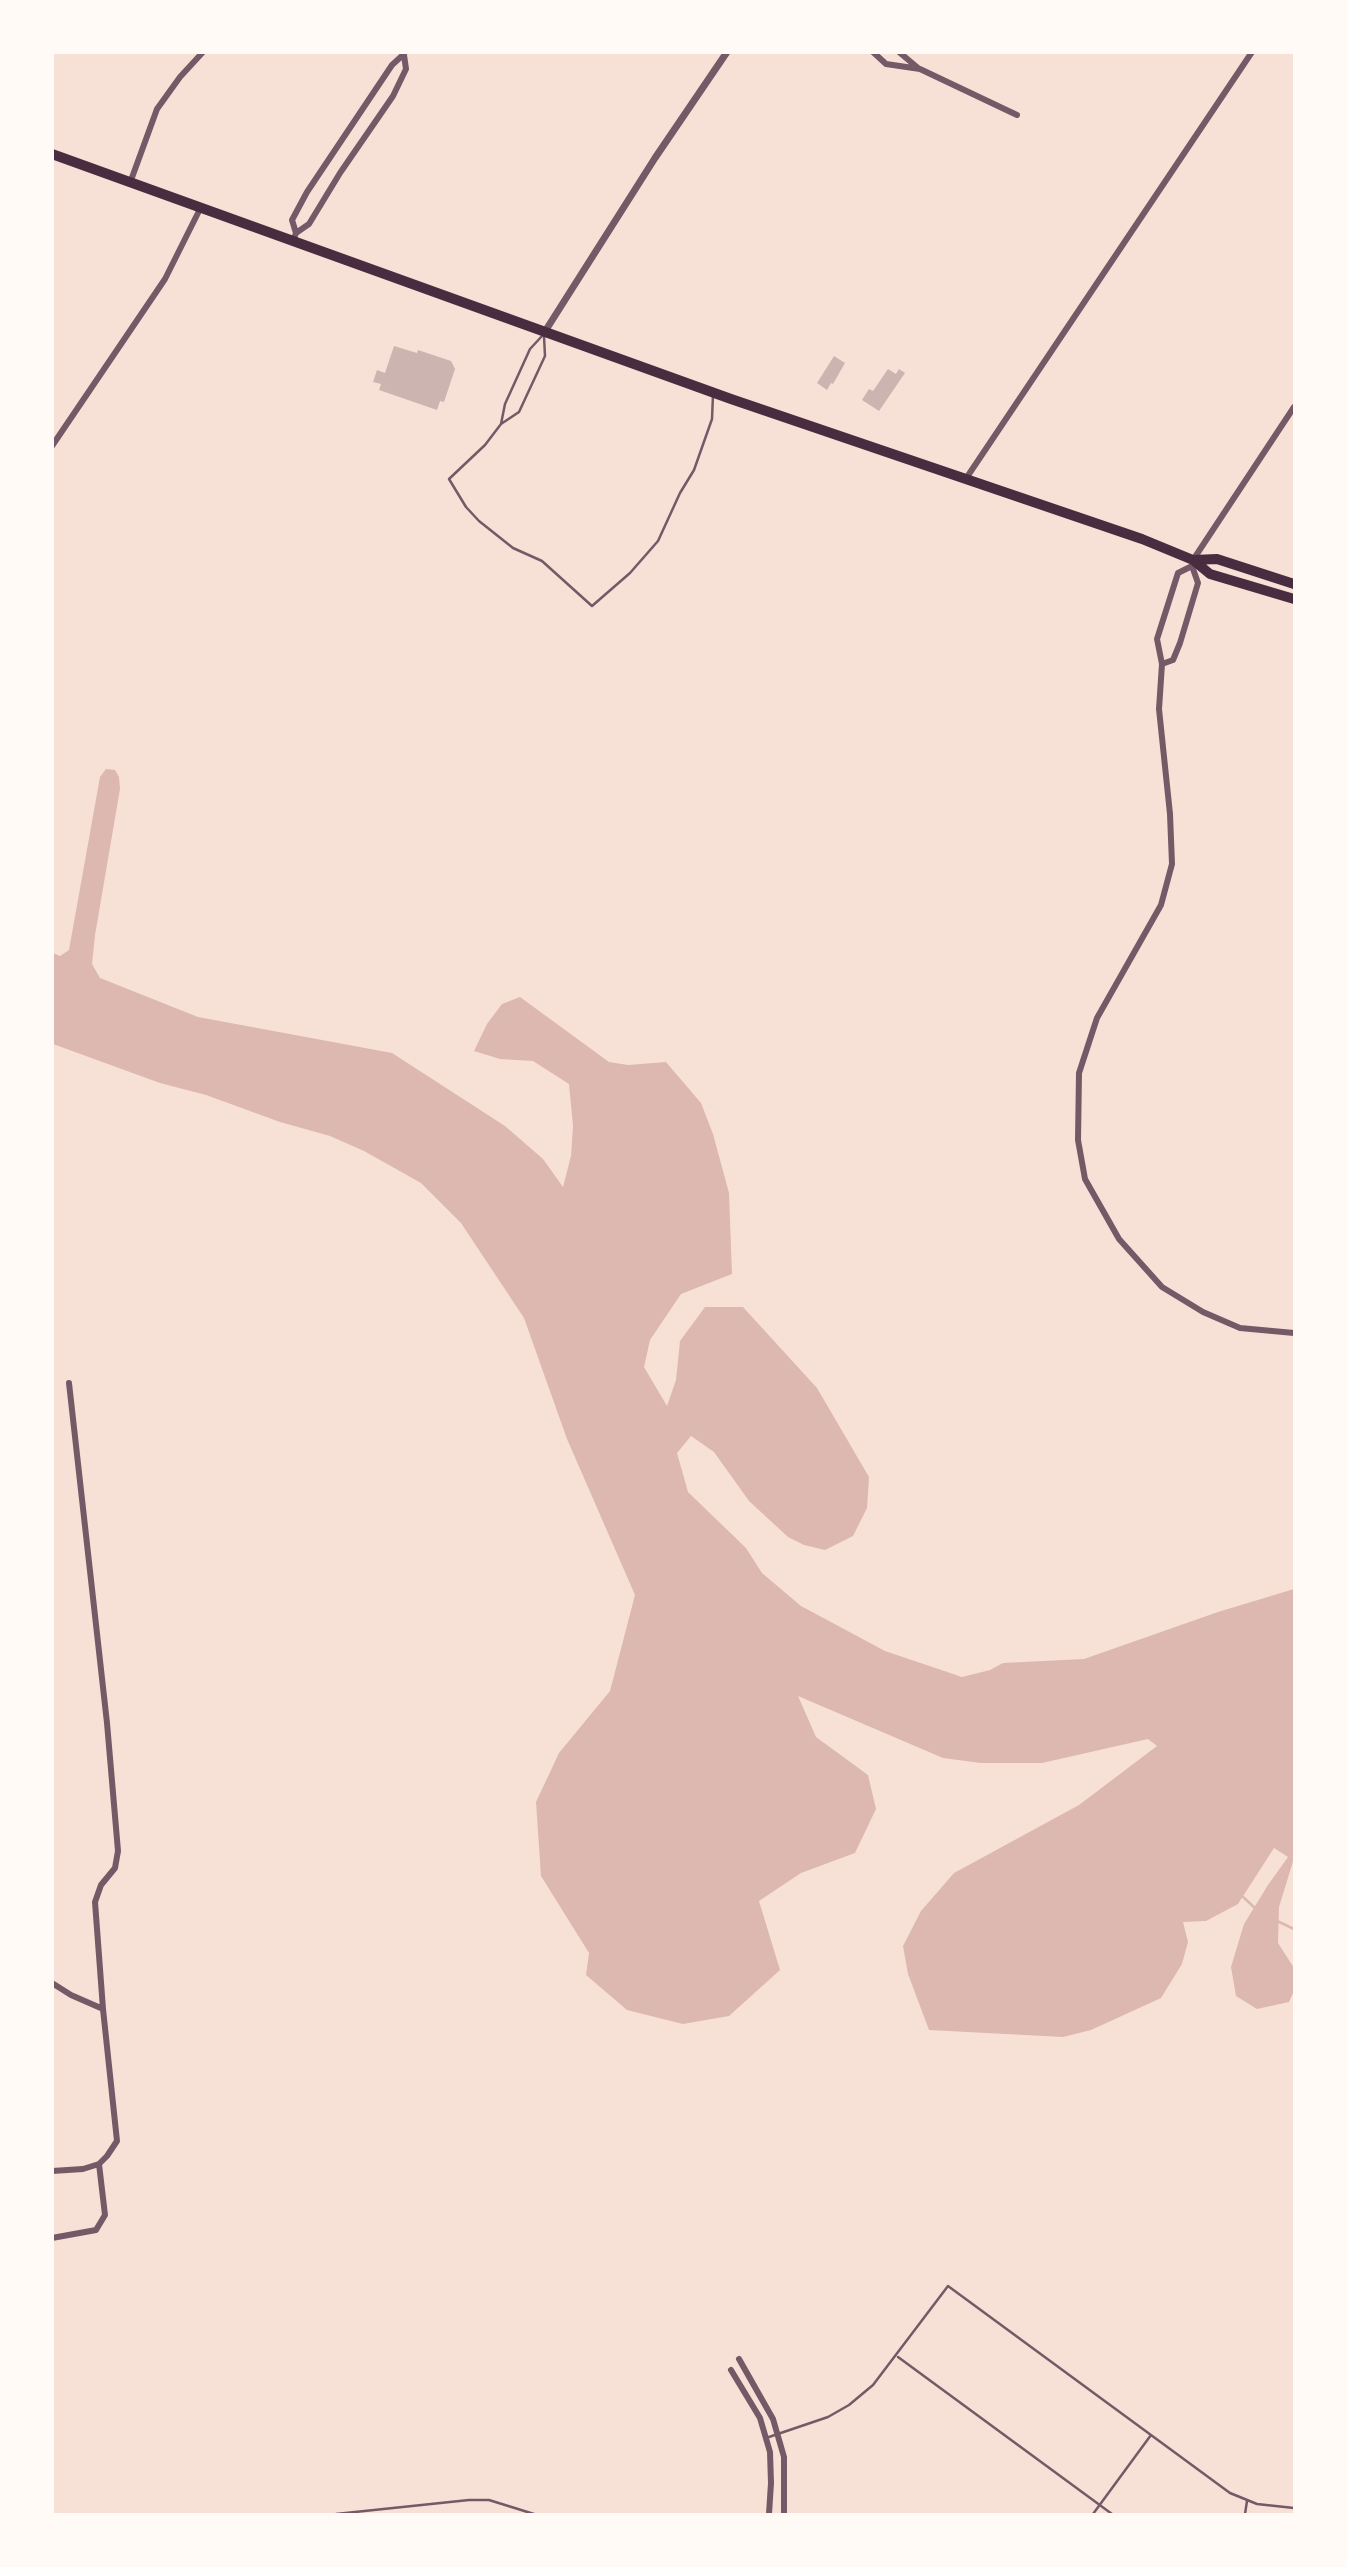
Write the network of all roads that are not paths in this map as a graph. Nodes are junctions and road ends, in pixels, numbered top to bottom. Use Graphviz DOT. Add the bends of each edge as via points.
graph roads {
  1 [pos="203,52"];
  2 [pos="873,52"];
  3 [pos="899,52"];
  4 [pos="1252,52"];
  5 [pos="724,53"];
  6 [pos="405,54"];
  7 [pos="920,69"];
  8 [pos="1017,115"];
  9 [pos="52,154"];
  10 [pos="130,183"];
  11 [pos="200,209"];
  12 [pos="295,237"];
  13 [pos="544,333"];
  14 [pos="713,391"];
  15 [pos="1294,407"];
  16 [pos="501,424"];
  17 [pos="52,446"];
  18 [pos="965,480"];
  19 [pos="1193,563"];
  20 [pos="1294,584"];
  21 [pos="1294,599"];
  22 [pos="1162,664"];
  23 [pos="1294,1333"];
  24 [pos="69,1383"];
  25 [pos="52,1983"];
  26 [pos="103,2009"];
  27 [pos="99,2164"];
  28 [pos="52,2171"];
  29 [pos="52,2238"];
  30 [pos="897,2357"];
  31 [pos="739,2359"];
  32 [pos="732,2370"];
  33 [pos="777,2434"];
  34 [pos="1151,2435"];
  35 [pos="766,2438"];
  36 [pos="1247,2501"];
  37 [pos="1100,2505"];
  38 [pos="1294,2508"];
  39 [pos="336,2515"];
  40 [pos="534,2515"];
  41 [pos="769,2515"];
  42 [pos="784,2515"];
  43 [pos="1093,2515"];
  44 [pos="1112,2515"];
  45 [pos="1245,2515"];
  1 -- 10 [label="street" via="158,109"];
  2 -- 7 [label="street" via="886,64"];
  3 -- 7 [label="street"];
  4 -- 18 [label="street"];
  5 -- 13 [label="street"];
  6 -- 12 [label="street" via="406,69 393,96 309,224"];
  6 -- 12 [label="street" via="307,192 292,220"];
  7 -- 8 [label="street"];
  9 -- 10 [label="main road"];
  10 -- 11 [label="main road"];
  11 -- 12 [label="main road"];
  11 -- 17 [label="street" via="165,279"];
  12 -- 13 [label="main road"];
  13 -- 14 [label="main road"];
  13 -- 16 [label="lane" via="530,349"];
  13 -- 16 [label="lane" via="545,356 519,412"];
  14 -- 16 [label="lane" via="712,419 694,470 658,541 592,606 542,561 513,548 479,521 449,479"];
  14 -- 18 [label="main road"];
  15 -- 19 [label="street"];
  18 -- 19 [label="main road" via="1142,539"];
  19 -- 20 [label="main road" via="1217,559"];
  19 -- 21 [label="main road" via="1210,574"];
  19 -- 22 [label="street" via="1178,573 1160,625 1157,639"];
  19 -- 22 [label="street" via="1198,583 1180,643 1173,660"];
  22 -- 23 [label="street" via="1158,709 1172,864 1161,905 1097,1018 1079,1073 1078,1140 1085,1179 1119,1239 1162,1287 1240,1328"];
  24 -- 26 [label="street" via="118,1852 115,1868 95,1902"];
  25 -- 26 [label="street"];
  26 -- 27 [label="street" via="117,2141"];
  27 -- 28 [label="street"];
  27 -- 29 [label="street" via="105,2215 96,2230"];
  30 -- 33 [label="lane" via="849,2405"];
  30 -- 34 [label="lane" via="948,2286"];
  30 -- 37 [label="lane"];
  31 -- 33 [label="street"];
  32 -- 35 [label="street" via="760,2418"];
  33 -- 35 [label="lane"];
  33 -- 42 [label="street" via="783,2457"];
  34 -- 36 [label="lane"];
  34 -- 37 [label="lane"];
  35 -- 41 [label="street"];
  36 -- 38 [label="lane"];
  36 -- 45 [label="lane"];
  37 -- 43 [label="lane"];
  37 -- 44 [label="lane"];
  39 -- 40 [label="lane" via="489,2500"];
}
